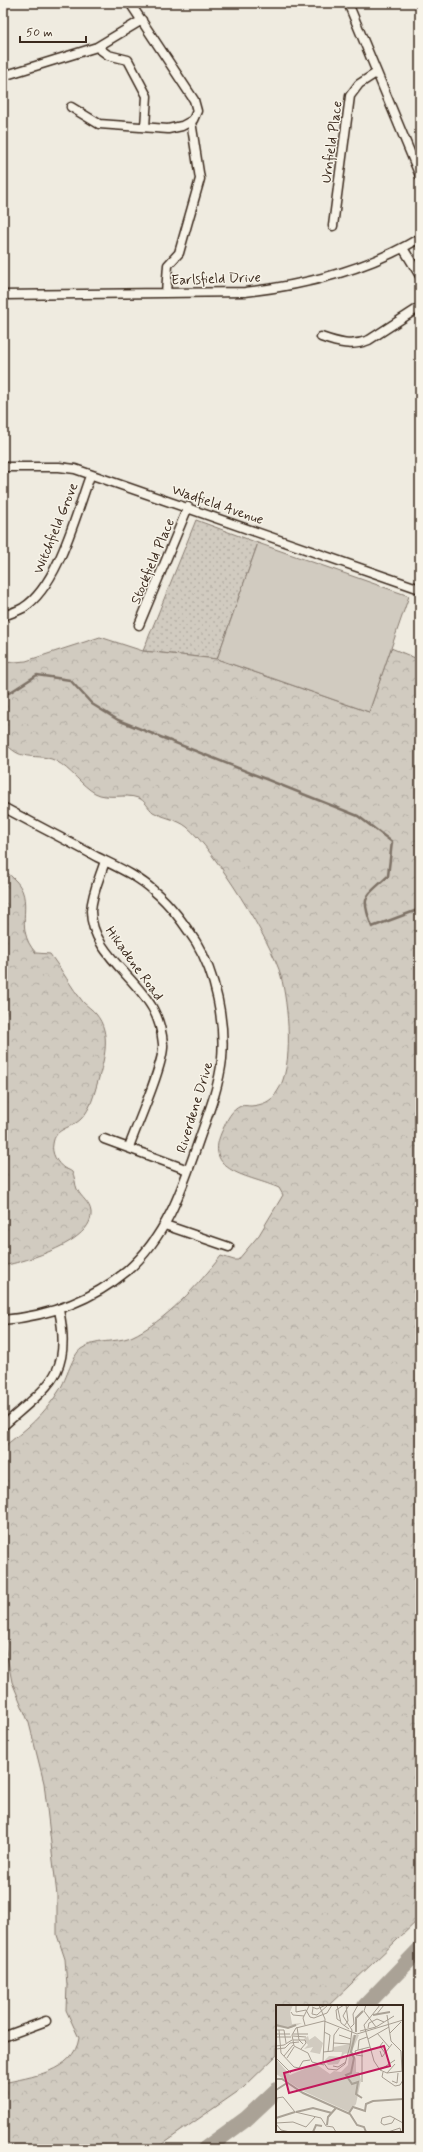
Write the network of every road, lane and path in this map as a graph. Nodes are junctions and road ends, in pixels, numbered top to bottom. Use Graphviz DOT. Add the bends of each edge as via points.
graph roads {
  1 [pos="130,3"];
  2 [pos="348,3"];
  3 [pos="142,20"];
  4 [pos="97,47"];
  5 [pos="376,73"];
  6 [pos="3,76"];
  7 [pos="72,107"];
  8 [pos="191,122"];
  9 [pos="145,127"];
  10 [pos="420,176"];
  11 [pos="333,226"];
  12 [pos="420,238"];
  13 [pos="403,248"];
  14 [pos="420,276"];
  15 [pos="166,293"];
  16 [pos="3,295"];
  17 [pos="420,307"];
  18 [pos="321,337"];
  19 [pos="3,466"];
  20 [pos="90,476"];
  21 [pos="188,507"];
  22 [pos="420,589"];
  23 [pos="3,616"];
  24 [pos="139,625"];
  25 [pos="3,807"];
  26 [pos="106,862"];
  27 [pos="104,1139"];
  28 [pos="129,1147"];
  29 [pos="188,1170"];
  30 [pos="165,1225"];
  31 [pos="229,1247"];
  32 [pos="59,1310"];
  33 [pos="3,1320"];
  34 [pos="3,1426"];
  35 [pos="46,2021"];
  36 [pos="3,2037"];
  1 -- 3 [label="street"];
  2 -- 5 [label="street"];
  3 -- 4 [label="street"];
  3 -- 8 [label="street" via="194,100 197,111"];
  4 -- 6 [label="street"];
  4 -- 9 [label="street" via="108,55 128,60 147,96"];
  5 -- 10 [label="street"];
  5 -- 11 [label="street, Urnfield Place" via="359,84 350,96"];
  7 -- 9 [label="street" via="99,124"];
  8 -- 9 [label="street" via="168,129"];
  8 -- 15 [label="street" via="200,179 179,253 168,265"];
  12 -- 13 [label="street, Earlsfield Drive"];
  13 -- 14 [label="street"];
  13 -- 15 [label="street, Earlsfield Drive" via="350,270 278,288 245,292"];
  15 -- 16 [label="street, Earlsfield Drive"];
  17 -- 18 [label="street" via="369,340 360,343 345,344"];
  19 -- 20 [label="street, Wadfield Avenue" via="59,466 75,469"];
  20 -- 21 [label="street, Wadfield Avenue"];
  20 -- 23 [label="street, Witchfield Grove" via="60,558 44,587 23,607"];
  21 -- 22 [label="street, Wadfield Avenue"];
  21 -- 24 [label="street, Stockfield Place"];
  25 -- 26 [label="street, Riverdene Drive"];
  26 -- 28 [label="street, Hikadene Road" via="93,896 91,912 94,929 106,949 153,1009 164,1046 160,1064"];
  26 -- 29 [label="street, Riverdene Drive" via="126,871 154,890 175,912 197,944 218,1000 222,1026 222,1059 210,1107"];
  27 -- 28 [label="street"];
  28 -- 29 [label="street"];
  29 -- 30 [label="street, Riverdene Drive" via="177,1202"];
  30 -- 31 [label="street"];
  30 -- 32 [label="street, Riverdene Drive" via="152,1245 128,1270 98,1293"];
  32 -- 33 [label="street, Riverdene Drive" via="30,1318"];
  32 -- 34 [label="street" via="64,1338 60,1367 45,1388"];
  35 -- 36 [label="street"];
}
